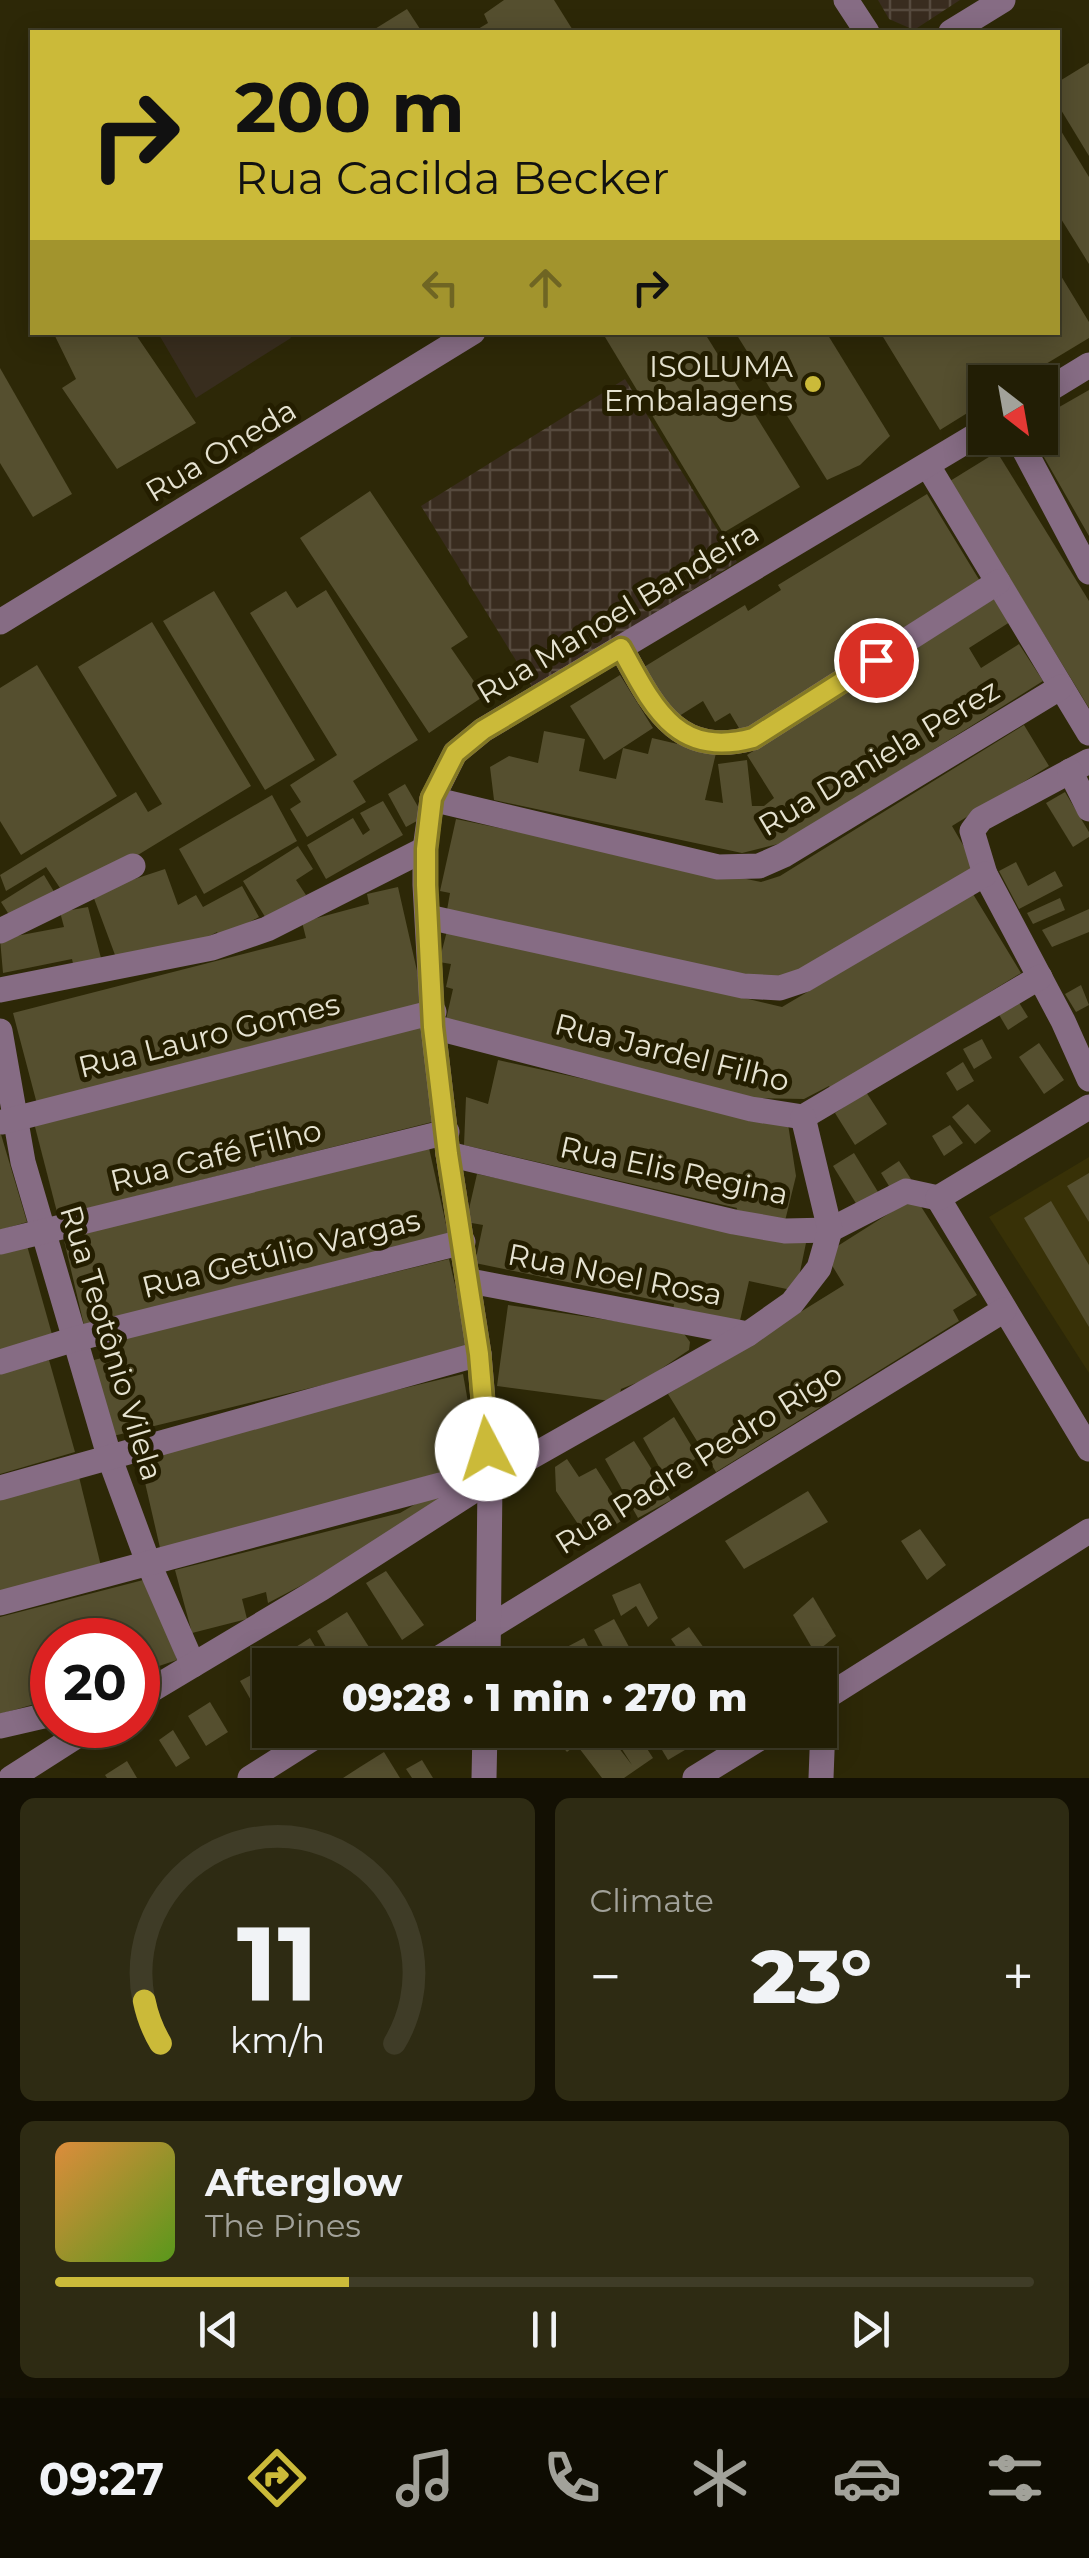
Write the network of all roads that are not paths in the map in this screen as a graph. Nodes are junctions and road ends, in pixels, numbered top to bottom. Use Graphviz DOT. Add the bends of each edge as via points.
graph roads {
  1 [pos="846,0"];
  2 [pos="1003,0"];
  3 [pos="866,30"];
  4 [pos="954,30"];
  5 [pos="468,335"];
  6 [pos="1089,364"];
  7 [pos="1058,384"];
  8 [pos="968,441"];
  9 [pos="1027,455"];
  10 [pos="928,466"];
  11 [pos="1089,572"];
  12 [pos="998,582"];
  13 [pos="0,622"];
  14 [pos="621,648"];
  15 [pos="1062,688"];
  16 [pos="1089,733"];
  17 [pos="1079,766"];
  18 [pos="432,798"];
  19 [pos="1089,809"];
  20 [pos="426,849"];
  21 [pos="133,866"];
  22 [pos="985,874"];
  23 [pos="428,917"];
  24 [pos="0,930"];
  25 [pos="1040,976"];
  26 [pos="0,990"];
  27 [pos="434,1020"];
  28 [pos="0,1031"];
  29 [pos="1089,1080"];
  30 [pos="1089,1107"];
  31 [pos="803,1117"];
  32 [pos="8,1121"];
  33 [pos="447,1143"];
  34 [pos="938,1198"];
  35 [pos="830,1230"];
  36 [pos="43,1232"];
  37 [pos="0,1242"];
  38 [pos="463,1242"];
  39 [pos="470,1280"];
  40 [pos="1004,1310"];
  41 [pos="748,1334"];
  42 [pos="75,1340"];
  43 [pos="479,1354"];
  44 [pos="0,1362"];
  45 [pos="1089,1450"];
  46 [pos="110,1459"];
  47 [pos="489,1482"];
  48 [pos="0,1488"];
  49 [pos="1089,1531"];
  50 [pos="148,1562"];
  51 [pos="0,1603"];
  52 [pos="489,1626"];
  53 [pos="455,1648"];
  54 [pos="488,1648"];
  55 [pos="193,1665"];
  56 [pos="160,1685"];
  57 [pos="837,1691"];
  58 [pos="30,1719"];
  59 [pos="0,1726"];
  60 [pos="58,1748"];
  61 [pos="298,1748"];
  62 [pos="485,1748"];
  63 [pos="744,1748"];
  64 [pos="822,1748"];
  65 [pos="11,1778"];
  66 [pos="250,1778"];
  67 [pos="484,1778"];
  68 [pos="695,1778"];
  69 [pos="822,1778"];
  1 -- 3 [label="street"];
  2 -- 4 [label="street"];
  5 -- 13 [label="street, Rua Oneda"];
  6 -- 7 [label="street"];
  8 -- 10 [label="street, Rua Manoel Bandeira"];
  9 -- 11 [label="street"];
  10 -- 12 [label="street"];
  10 -- 14 [label="street, Rua Manoel Bandeira"];
  12 -- 14 [label="street" via="753,738 730,744 676,730 656,710"];
  12 -- 15 [label="street"];
  14 -- 18 [label="street, Rua Manoel Bandeira" via="483,730 455,753"];
  15 -- 16 [label="street"];
  15 -- 18 [label="street, Rua Daniela Perez" via="759,866 718,867"];
  17 -- 19 [label="street"];
  17 -- 22 [label="street" via="975,825 972,838"];
  18 -- 20 [label="street, Rua Manoel Bandeira"];
  20 -- 23 [label="street, Rua Manoel Bandeira"];
  20 -- 26 [label="street" via="268,929 212,948"];
  21 -- 24 [label="street"];
  22 -- 23 [label="street" via="780,988 743,986"];
  22 -- 25 [label="street"];
  23 -- 27 [label="street, Rua Manoel Bandeira"];
  25 -- 29 [label="street"];
  25 -- 31 [label="street, Rua Jardel Filho"];
  27 -- 31 [label="street, Rua Jardel Filho" via="752,1109"];
  27 -- 32 [label="street, Rua Lauro Gomes"];
  27 -- 33 [label="street, Rua Manoel Bandeira"];
  28 -- 32 [label="street, Rua Teotônio Vilela"];
  30 -- 34 [label="street"];
  31 -- 35 [label="street"];
  32 -- 36 [label="street, Rua Teotônio Vilela"];
  33 -- 35 [label="street, Rua Elis Regina" via="734,1222"];
  33 -- 36 [label="street, Rua Café Filho"];
  33 -- 38 [label="street, Rua Manoel Bandeira"];
  34 -- 35 [label="street, Rua Elis Regina" via="906,1191"];
  34 -- 40 [label="street"];
  35 -- 41 [label="street" via="819,1268 802,1292"];
  36 -- 37 [label="street, Rua Café Filho"];
  36 -- 42 [label="street, Rua Teotônio Vilela"];
  38 -- 39 [label="street, Rua Manoel Bandeira"];
  38 -- 42 [label="street, Rua Getúlio Vargas"];
  39 -- 41 [label="street, Rua Noel Rosa"];
  39 -- 43 [label="street, Rua Manoel Bandeira"];
  40 -- 45 [label="street"];
  40 -- 52 [label="street, Rua Padre Pedro Rigo"];
  41 -- 47 [label="street"];
  42 -- 44 [label="street, Rua Getúlio Vargas"];
  42 -- 46 [label="street, Rua Teotônio Vilela"];
  43 -- 46 [label="street"];
  43 -- 47 [label="street, Rua Manoel Bandeira"];
  46 -- 48 [label="street"];
  46 -- 50 [label="street, Rua Teotônio Vilela"];
  47 -- 50 [label="street" via="440,1486"];
  47 -- 52 [label="street, Rua Manoel Bandeira"];
  47 -- 55 [label="street"];
  49 -- 57 [label="street"];
  50 -- 51 [label="street"];
  50 -- 55 [label="street, Rua Teotônio Vilela"];
  52 -- 53 [label="street, Rua Padre Pedro Rigo"];
  52 -- 54 [label="street, Rua Manoel Bandeira"];
  55 -- 56 [label="street"];
  58 -- 59 [label="street"];
  60 -- 65 [label="street"];
  61 -- 66 [label="street"];
  62 -- 67 [label="street"];
  63 -- 68 [label="street"];
  64 -- 69 [label="street"];
}
